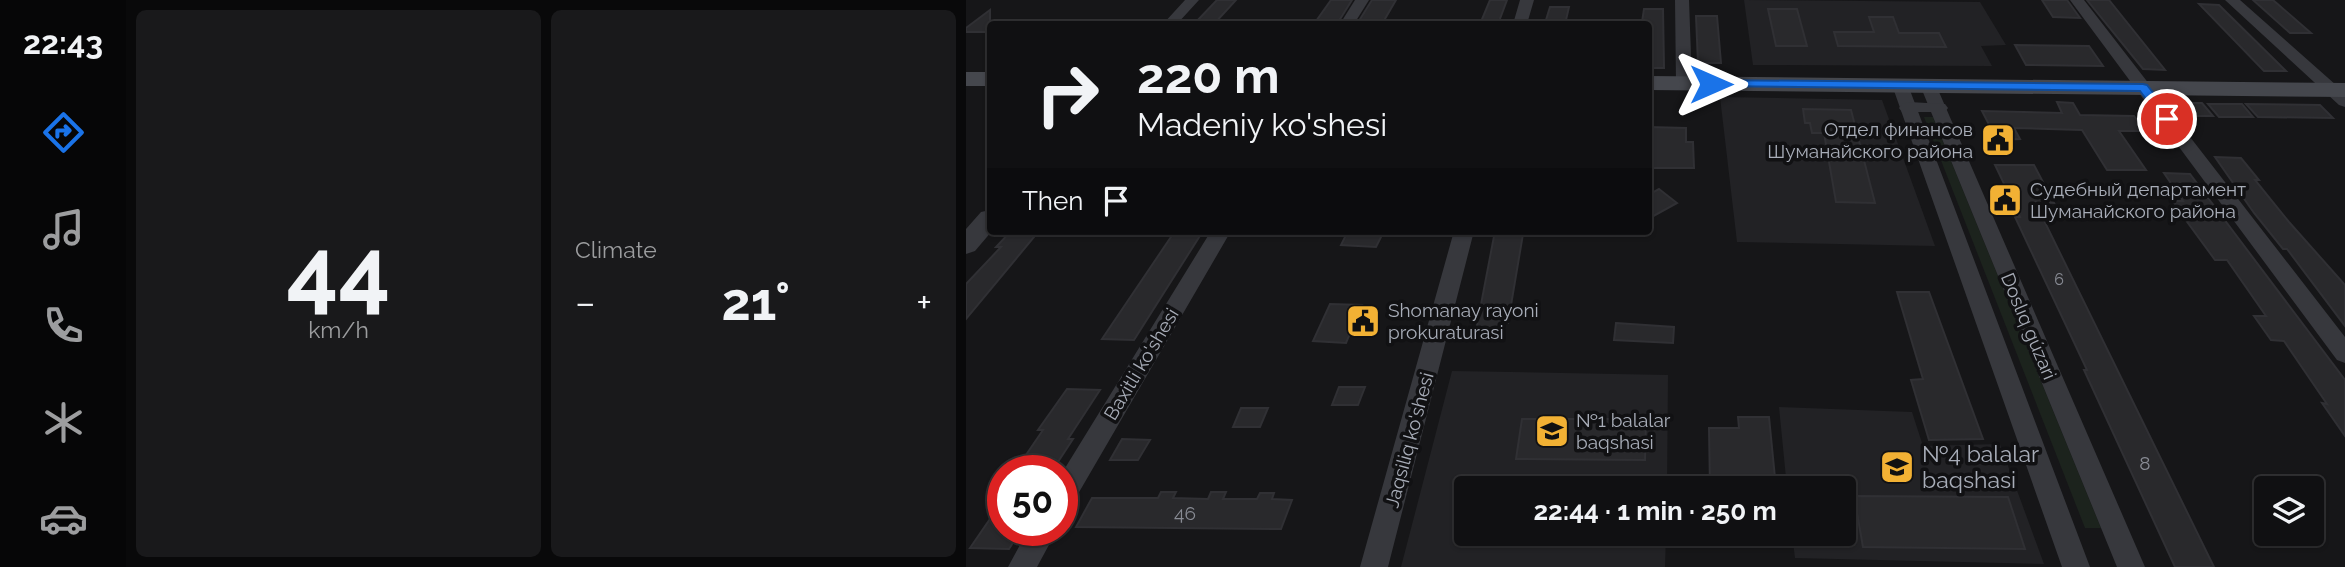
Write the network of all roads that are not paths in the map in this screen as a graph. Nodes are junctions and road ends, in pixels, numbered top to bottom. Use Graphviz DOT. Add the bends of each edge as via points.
graph roads {
  1 [pos="1192,0"];
  2 [pos="1362,0"];
  3 [pos="1527,0"];
  4 [pos="1682,0"];
  5 [pos="2077,0"];
  6 [pos="2232,0"];
  7 [pos="1173,21"];
  8 [pos="1348,21"];
  9 [pos="1521,21"];
  10 [pos="966,79"];
  11 [pos="987,79"];
  12 [pos="1652,83"];
  13 [pos="1684,83"];
  14 [pos="1900,85"];
  15 [pos="1928,85"];
  16 [pos="2143,87"];
  17 [pos="2341,94"];
  18 [pos="1909,108"];
  19 [pos="1938,108"];
  20 [pos="987,221"];
  21 [pos="1219,235"];
  22 [pos="1463,235"];
  23 [pos="966,245"];
  24 [pos="2345,354"];
  25 [pos="1078,470"];
  26 [pos="1034,546"];
  27 [pos="1022,567"];
  28 [pos="1374,567"];
  29 [pos="2076,567"];
  30 [pos="2131,567"];
  1 -- 7 [label="street"];
  2 -- 8 [label="street"];
  3 -- 9 [label="street"];
  4 -- 13 [label="street"];
  5 -- 16 [label="street"];
  6 -- 17 [label="street"];
  10 -- 11 [label="main road"];
  12 -- 13 [label="main road"];
  13 -- 14 [label="main road"];
  14 -- 15 [label="main road"];
  14 -- 18 [label="street, Doslıq gúzari"];
  15 -- 16 [label="main road"];
  15 -- 19 [label="street, Doslıq gúzari"];
  16 -- 17 [label="main road"];
  16 -- 24 [label="street"];
  18 -- 19 [label="street"];
  18 -- 29 [label="street, Doslıq gúzari"];
  19 -- 30 [label="street, Doslıq gúzari"];
  20 -- 23 [label="street"];
  21 -- 25 [label="street, Baxitli ko'shesi"];
  22 -- 28 [label="street, Jaqsiliq ko'shesi"];
  26 -- 27 [label="street"];
}
